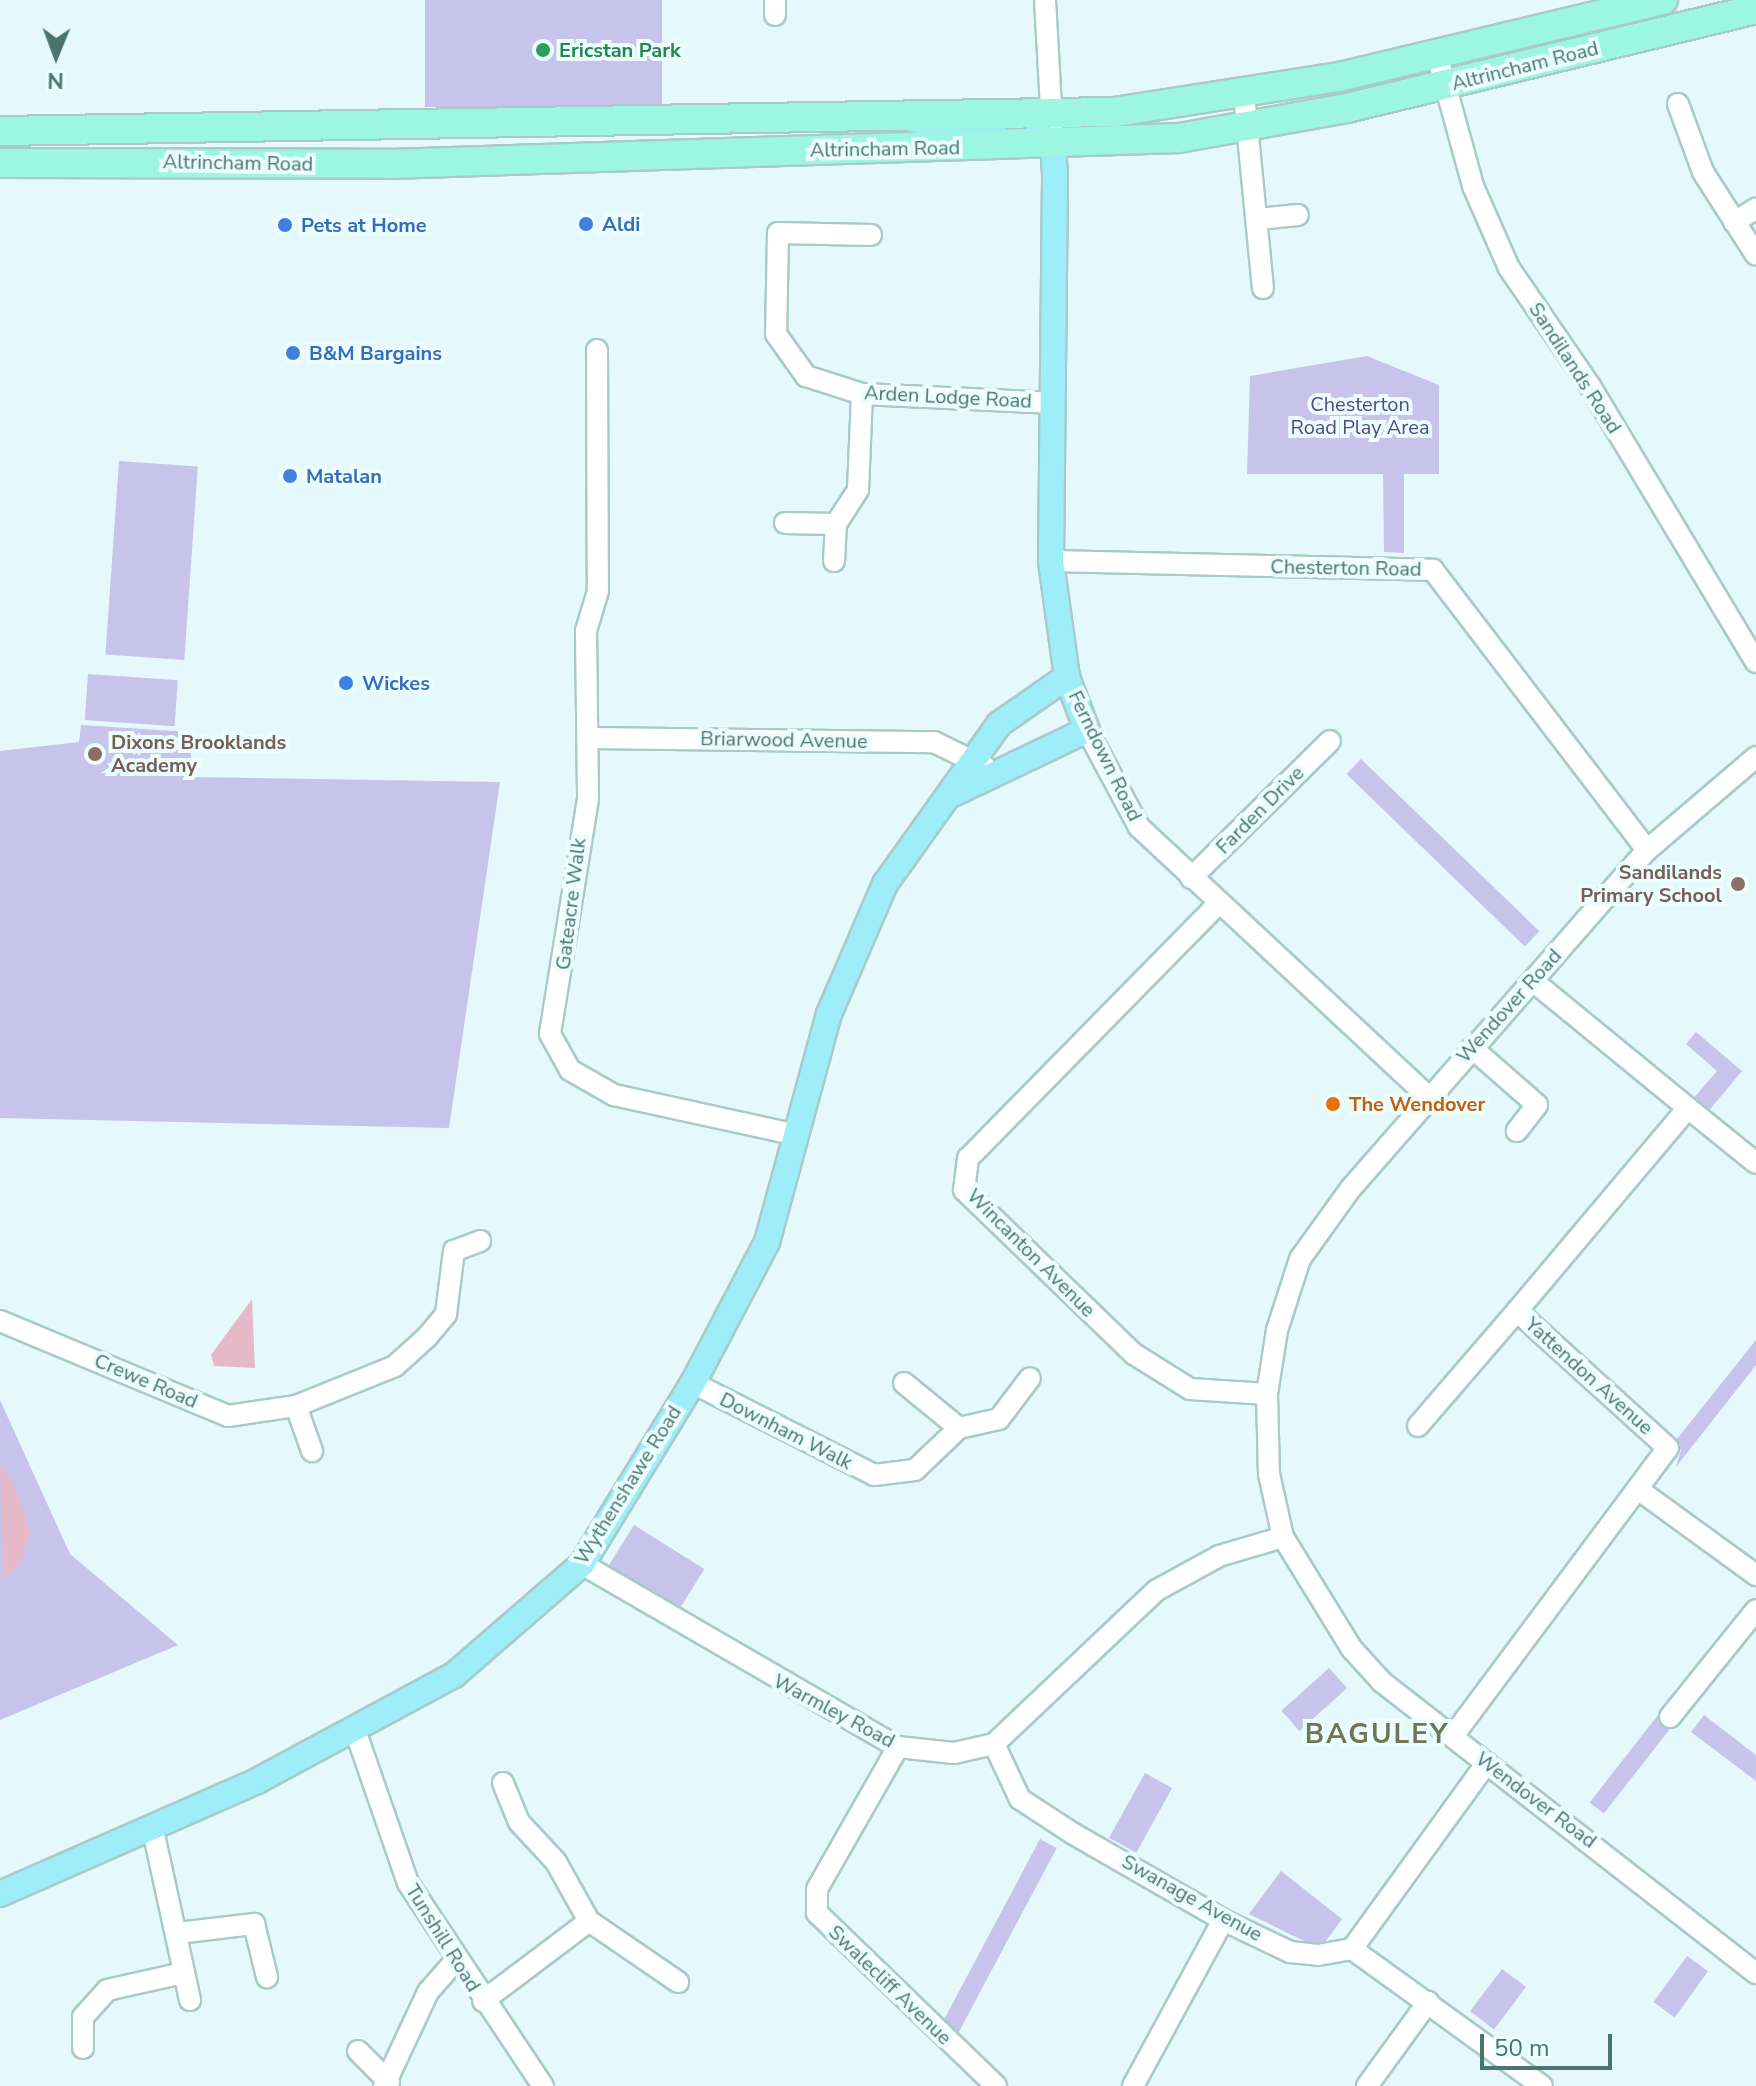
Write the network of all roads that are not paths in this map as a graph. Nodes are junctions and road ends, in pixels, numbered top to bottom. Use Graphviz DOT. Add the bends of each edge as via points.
graph roads {
  1 [pos="1045,0"];
  2 [pos="1663,0"];
  3 [pos="1756,9"];
  4 [pos="1437,55"];
  5 [pos="1445,86"];
  6 [pos="1244,95"];
  7 [pos="1678,104"];
  8 [pos="1051,116"];
  9 [pos="910,118"];
  10 [pos="1250,127"];
  11 [pos="0,131"];
  12 [pos="1053,147"];
  13 [pos="0,163"];
  14 [pos="1756,209"];
  15 [pos="1298,215"];
  16 [pos="1258,219"];
  17 [pos="1734,222"];
  18 [pos="871,235"];
  19 [pos="1756,255"];
  20 [pos="1263,288"];
  21 [pos="597,350"];
  22 [pos="862,394"];
  23 [pos="1050,403"];
  24 [pos="785,523"];
  25 [pos="836,524"];
  26 [pos="834,561"];
  27 [pos="1051,561"];
  28 [pos="1756,662"];
  29 [pos="1067,677"];
  30 [pos="1087,730"];
  31 [pos="591,738"];
  32 [pos="1330,741"];
  33 [pos="1756,757"];
  34 [pos="981,764"];
  35 [pos="1647,850"];
  36 [pos="1191,878"];
  37 [pos="1218,904"];
  38 [pos="1533,981"];
  39 [pos="1472,1048"];
  40 [pos="1429,1097"];
  41 [pos="1688,1108"];
  42 [pos="1517,1131"];
  43 [pos="798,1135"];
  44 [pos="1756,1163"];
  45 [pos="480,1241"];
  46 [pos="1517,1311"];
  47 [pos="0,1321"];
  48 [pos="1030,1378"];
  49 [pos="693,1383"];
  50 [pos="904,1383"];
  51 [pos="1267,1394"];
  52 [pos="296,1406"];
  53 [pos="1418,1426"];
  54 [pos="959,1428"];
  55 [pos="312,1451"];
  56 [pos="1639,1490"];
  57 [pos="1283,1537"];
  58 [pos="582,1564"];
  59 [pos="1756,1575"];
  60 [pos="1756,1610"];
  61 [pos="1670,1717"];
  62 [pos="355,1730"];
  63 [pos="1453,1736"];
  64 [pos="994,1744"];
  65 [pos="898,1747"];
  66 [pos="1486,1764"];
  67 [pos="503,1783"];
  68 [pos="153,1830"];
  69 [pos="0,1894"];
  70 [pos="1223,1920"];
  71 [pos="589,1921"];
  72 [pos="178,1933"];
  73 [pos="1352,1949"];
  74 [pos="456,1960"];
  75 [pos="183,1973"];
  76 [pos="1756,1973"];
  77 [pos="267,1977"];
  78 [pos="678,1982"];
  79 [pos="190,2000"];
  80 [pos="483,2001"];
  81 [pos="1428,2002"];
  82 [pos="83,2048"];
  83 [pos="358,2051"];
  84 [pos="387,2084"];
  85 [pos="543,2086"];
  86 [pos="996,2086"];
  87 [pos="1133,2086"];
  88 [pos="1367,2086"];
  89 [pos="1542,2086"];
  1 -- 8 [label="street"];
  2 -- 4 [label="highway, Altrincham Road"];
  3 -- 5 [label="highway, Altrincham Road"];
  4 -- 5 [label="street, Sandilands Road"];
  4 -- 6 [label="highway, Altrincham Road"];
  5 -- 10 [label="highway, Altrincham Road"];
  5 -- 28 [label="street, Sandilands Road" via="1473,186 1509,268 1590,386"];
  6 -- 8 [label="highway, Altrincham Road"];
  6 -- 10 [label="street"];
  7 -- 17 [label="street" via="1703,172"];
  8 -- 9 [label="highway, Altrincham Road"];
  8 -- 12 [label="street"];
  9 -- 11 [label="highway, Altrincham Road"];
  9 -- 12 [label="main road" via="959,131 1040,130"];
  10 -- 12 [label="highway, Altrincham Road"];
  10 -- 16 [label="street"];
  12 -- 13 [label="highway, Altrincham Road" via="371,165"];
  12 -- 23 [label="main road, Ferndown Road"];
  14 -- 17 [label="street"];
  15 -- 16 [label="street"];
  16 -- 20 [label="street"];
  17 -- 19 [label="street"];
  18 -- 22 [label="street, Arden Lodge Road" via="778,233 776,334 787,357 806,376"];
  21 -- 31 [label="street, Gateacre Walk" via="598,591 586,631"];
  22 -- 23 [label="street, Arden Lodge Road"];
  22 -- 25 [label="street" via="858,490"];
  23 -- 27 [label="main road, Ferndown Road"];
  24 -- 25 [label="street"];
  25 -- 26 [label="street"];
  27 -- 29 [label="main road, Ferndown Road"];
  27 -- 35 [label="street, Chesterton Road" via="1433,570"];
  29 -- 30 [label="main road, Ferndown Road"];
  29 -- 34 [label="main road, Wythenshawe Road" via="1032,695"];
  30 -- 34 [label="main road"];
  30 -- 36 [label="street, Ferndown Road" via="1139,827"];
  31 -- 34 [label="street, Briarwood Avenue" via="934,742"];
  31 -- 43 [label="street, Gateacre Walk" via="569,953 550,1013 555,1050 570,1070 614,1095"];
  32 -- 36 [label="street, Farden Drive"];
  33 -- 35 [label="street, Wendover Road"];
  34 -- 43 [label="main road, Wythenshawe Road" via="948,798 861,928 829,1014"];
  35 -- 38 [label="street, Wendover Road"];
  36 -- 37 [label="street, Ferndown Road"];
  37 -- 40 [label="street, Ferndown Road"];
  37 -- 51 [label="street, Wincanton Avenue" via="968,1158 964,1190 1134,1354 1190,1389"];
  38 -- 39 [label="street, Wendover Road"];
  38 -- 41 [label="street"];
  39 -- 40 [label="street, Wendover Road"];
  39 -- 42 [label="street" via="1537,1105"];
  40 -- 51 [label="street, Wendover Road" via="1300,1259 1277,1330"];
  41 -- 44 [label="street"];
  41 -- 46 [label="street, Yattendon Avenue"];
  43 -- 49 [label="main road, Wythenshawe Road" via="767,1242"];
  45 -- 52 [label="street, Crewe Road" via="454,1251 446,1314 395,1366"];
  46 -- 53 [label="street"];
  46 -- 56 [label="street, Yattendon Avenue" via="1668,1448"];
  47 -- 52 [label="street, Crewe Road" via="228,1416"];
  48 -- 54 [label="street" via="999,1419"];
  49 -- 54 [label="street, Downham Walk" via="874,1475 915,1470"];
  49 -- 58 [label="main road, Wythenshawe Road"];
  50 -- 54 [label="street"];
  51 -- 57 [label="street, Wendover Road" via="1269,1474"];
  52 -- 55 [label="street"];
  56 -- 59 [label="street"];
  56 -- 63 [label="street, Yattendon Avenue"];
  57 -- 63 [label="street, Wendover Road" via="1352,1649"];
  57 -- 64 [label="street" via="1219,1556 1147,1597"];
  58 -- 62 [label="main road, Wythenshawe Road" via="454,1675"];
  58 -- 65 [label="street, Warmley Road"];
  60 -- 61 [label="street"];
  62 -- 68 [label="main road, Wythenshawe Road"];
  62 -- 74 [label="street, Tunshill Road" via="408,1883"];
  63 -- 66 [label="street, Wendover Road"];
  64 -- 65 [label="street, Warmley Road" via="954,1753"];
  64 -- 70 [label="street, Swanage Avenue" via="1020,1799"];
  65 -- 86 [label="street, Swalecliff Avenue" via="817,1889 817,1913"];
  66 -- 73 [label="street"];
  66 -- 76 [label="street, Wendover Road"];
  67 -- 71 [label="street" via="519,1822 556,1862"];
  68 -- 69 [label="main road, Wythenshawe Road"];
  68 -- 72 [label="street"];
  70 -- 73 [label="street, Swanage Avenue" via="1290,1952"];
  70 -- 87 [label="street"];
  71 -- 78 [label="street"];
  71 -- 80 [label="street"];
  72 -- 75 [label="street"];
  72 -- 77 [label="street" via="254,1924"];
  73 -- 81 [label="street"];
  74 -- 80 [label="street, Tunshill Road"];
  74 -- 84 [label="street" via="428,1992"];
  75 -- 79 [label="street"];
  75 -- 82 [label="street" via="107,1990 83,2017"];
  80 -- 85 [label="street, Tunshill Road"];
  81 -- 88 [label="street"];
  81 -- 89 [label="street"];
  83 -- 84 [label="street"];
}
